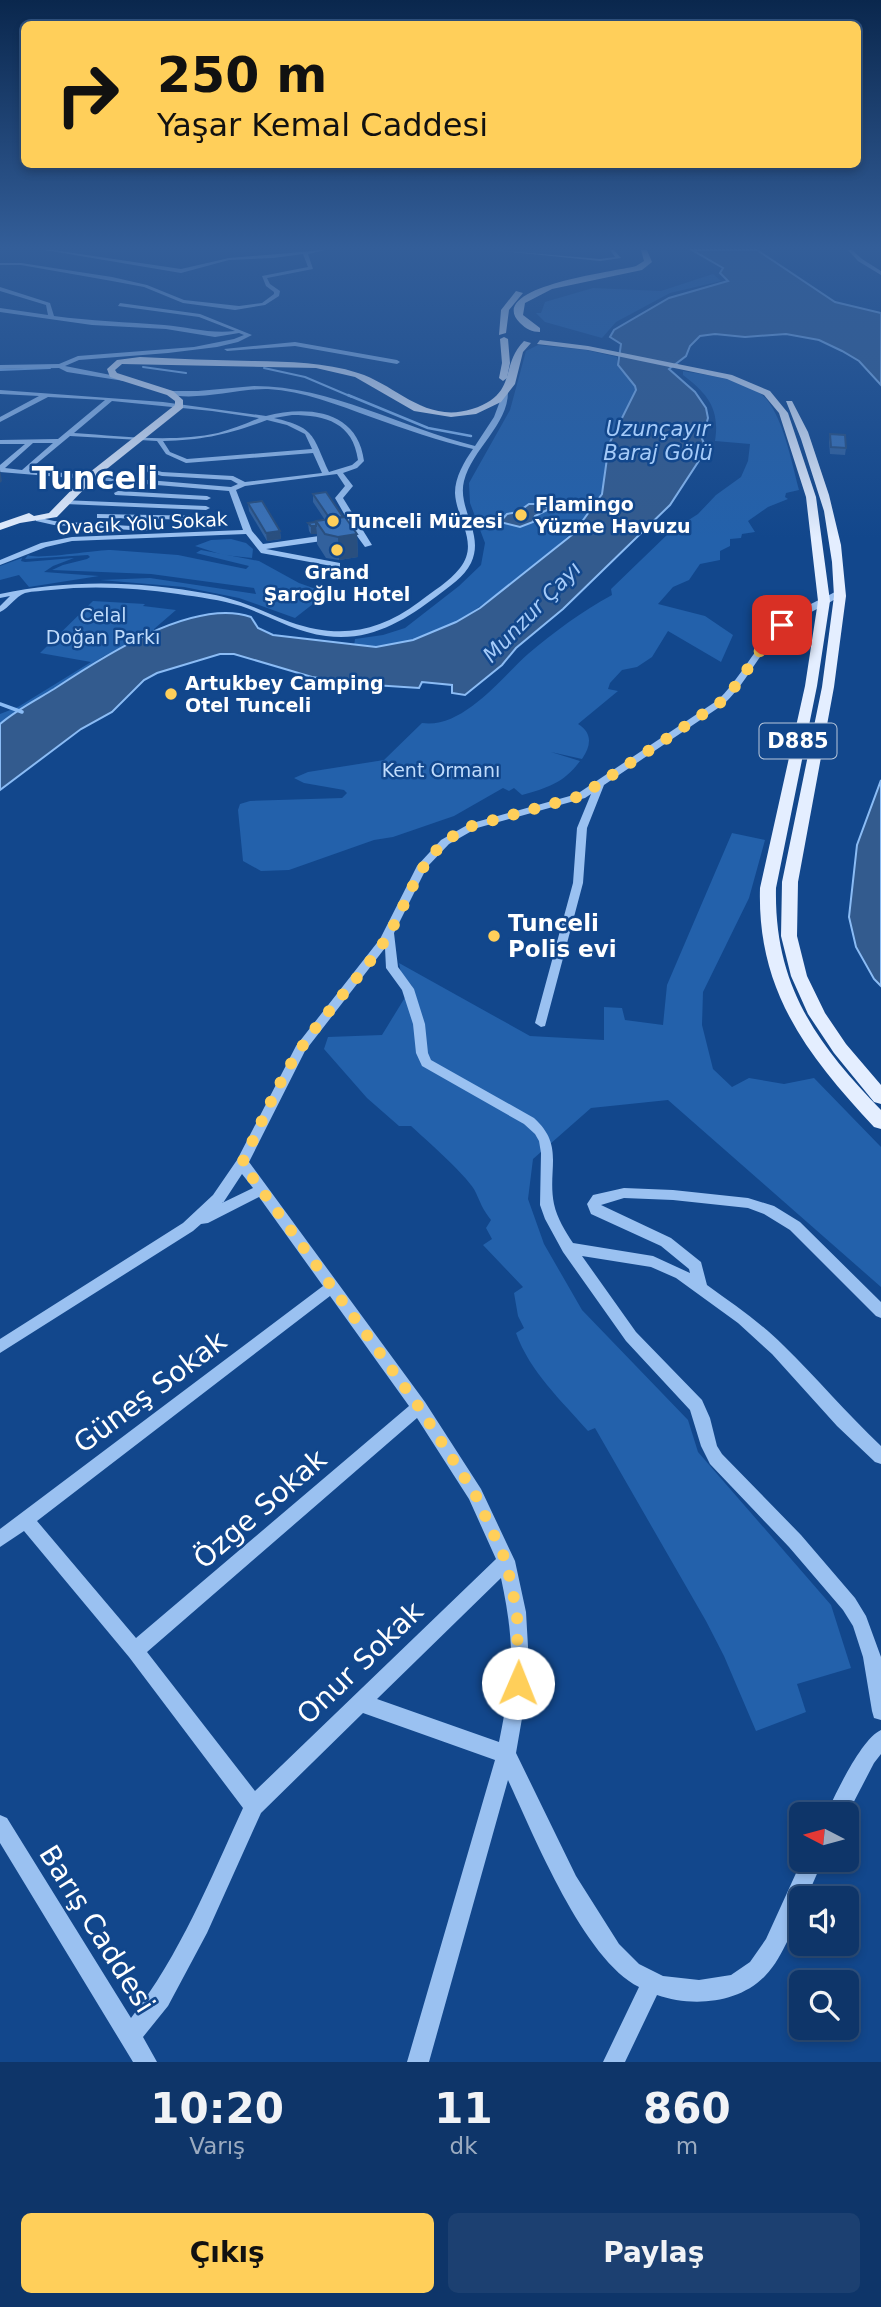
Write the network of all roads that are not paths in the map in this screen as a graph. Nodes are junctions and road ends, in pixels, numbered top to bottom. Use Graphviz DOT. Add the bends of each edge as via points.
graph roads {
  1 [pos="205,346"];
  2 [pos="248,346"];
  3 [pos="308,346"];
  4 [pos="503,346"];
  5 [pos="524,346"];
  6 [pos="593,346"];
  7 [pos="189,349"];
  8 [pos="162,361"];
  9 [pos="397,362"];
  10 [pos="60,366"];
  11 [pos="0,368"];
  12 [pos="715,372"];
  13 [pos="135,381"];
  14 [pos="0,392"];
  15 [pos="170,393"];
  16 [pos="506,393"];
  17 [pos="46,395"];
  18 [pos="109,400"];
  19 [pos="399,400"];
  20 [pos="174,406"];
  21 [pos="268,418"];
  22 [pos="0,420"];
  23 [pos="68,435"];
  24 [pos="159,439"];
  25 [pos="126,440"];
  26 [pos="140,440"];
  27 [pos="61,441"];
  28 [pos="483,441"];
  29 [pos="0,442"];
  30 [pos="31,442"];
  31 [pos="316,451"];
  32 [pos="143,465"];
  33 [pos="0,469"];
  34 [pos="23,472"];
  35 [pos="340,473"];
  36 [pos="326,474"];
  37 [pos="76,477"];
  38 [pos="89,478"];
  39 [pos="128,481"];
  40 [pos="244,484"];
  41 [pos="207,487"];
  42 [pos="232,489"];
  43 [pos="118,493"];
  44 [pos="207,498"];
  45 [pos="65,502"];
  46 [pos="104,510"];
  47 [pos="206,514"];
  48 [pos="39,519"];
  49 [pos="18,520"];
  50 [pos="1,526"];
  51 [pos="92,526"];
  52 [pos="207,529"];
  53 [pos="247,529"];
  54 [pos="359,533"];
  55 [pos="368,545"];
  56 [pos="261,547"];
  57 [pos="0,563"];
  58 [pos="337,565"];
  59 [pos="21,591"];
  60 [pos="840,593"];
  61 [pos="0,596"];
  62 [pos="824,601"];
  63 [pos="0,610"];
  64 [pos="599,786"];
  65 [pos="389,933"];
  66 [pos="541,1023"];
  67 [pos="881,1097"];
  68 [pos="881,1122"];
  69 [pos="242,1163"];
  70 [pos="262,1190"];
  71 [pos="188,1227"];
  72 [pos="568,1248"];
  73 [pos="332,1287"];
  74 [pos="699,1287"];
  75 [pos="881,1312"];
  76 [pos="0,1347"];
  77 [pos="419,1407"];
  78 [pos="881,1457"];
  79 [pos="25,1519"];
  80 [pos="0,1539"];
  81 [pos="506,1561"];
  82 [pos="135,1651"];
  83 [pos="360,1702"];
  84 [pos="881,1711"];
  85 [pos="881,1739"];
  86 [pos="506,1754"];
  87 [pos="843,1802"];
  88 [pos="254,1806"];
  89 [pos="0,1825"];
  90 [pos="807,1872"];
  91 [pos="652,1983"];
  92 [pos="130,2037"];
  93 [pos="146,2062"];
  94 [pos="418,2062"];
  95 [pos="614,2062"];
  1 -- 7 [label="street"];
  2 -- 7 [label="street"];
  3 -- 9 [label="street"];
  4 -- 19 [label="main road" via="504,377 477,404 436,409"];
  5 -- 16 [label="main road"];
  6 -- 12 [label="main road, D885"];
  7 -- 10 [label="street" via="78,358"];
  8 -- 13 [label="main road" via="125,369"];
  8 -- 13 [label="main road" via="130,360 111,369 113,374"];
  8 -- 19 [label="main road" via="316,365 352,373"];
  10 -- 11 [label="street"];
  10 -- 13 [label="street"];
  12 -- 60 [label="main road, D885" via="770,387 791,406 827,497"];
  12 -- 62 [label="main road, D885" via="760,389 783,413 811,497"];
  13 -- 15 [label="main road"];
  14 -- 17 [label="street"];
  15 -- 20 [label="main road" via="179,400"];
  15 -- 28 [label="street" via="206,395 252,387 284,390 369,411 436,438"];
  16 -- 19 [label="main road" via="483,409 451,414 426,412"];
  16 -- 28 [label="street" via="503,410"];
  17 -- 18 [label="street"];
  17 -- 22 [label="street"];
  18 -- 20 [label="street"];
  18 -- 23 [label="street"];
  20 -- 21 [label="street"];
  20 -- 25 [label="main road"];
  20 -- 26 [label="main road"];
  21 -- 24 [label="street" via="225,434"];
  21 -- 31 [label="street" via="304,428"];
  21 -- 35 [label="street" via="320,415 344,425 356,440 361,461 358,467"];
  23 -- 25 [label="street"];
  23 -- 27 [label="street"];
  24 -- 26 [label="street"];
  24 -- 31 [label="street" via="168,453 186,461"];
  25 -- 26 [label="street"];
  25 -- 37 [label="main road"];
  26 -- 38 [label="main road"];
  27 -- 30 [label="street"];
  27 -- 34 [label="street"];
  28 -- 59 [label="street" via="461,477 458,495 472,539 468,564 413,611 380,629 324,632 237,603 156,589 93,585"];
  29 -- 30 [label="street"];
  30 -- 33 [label="street"];
  31 -- 36 [label="street"];
  32 -- 40 [label="street" via="154,473 233,478"];
  33 -- 34 [label="street"];
  34 -- 37 [label="street"];
  35 -- 36 [label="street"];
  35 -- 54 [label="street" via="349,486 339,498"];
  36 -- 40 [label="street"];
  37 -- 38 [label="street"];
  37 -- 49 [label="main road" via="42,509"];
  38 -- 39 [label="street"];
  38 -- 45 [label="main road"];
  39 -- 41 [label="street"];
  39 -- 43 [label="street"];
  40 -- 42 [label="street"];
  41 -- 42 [label="street"];
  41 -- 44 [label="street"];
  42 -- 53 [label="street"];
  43 -- 44 [label="street"];
  43 -- 46 [label="street"];
  44 -- 47 [label="street"];
  45 -- 46 [label="street"];
  45 -- 48 [label="main road" via="53,515"];
  46 -- 47 [label="street"];
  46 -- 47 [label="street"];
  46 -- 51 [label="street"];
  47 -- 52 [label="street"];
  48 -- 49 [label="main road"];
  48 -- 51 [label="street"];
  49 -- 50 [label="main road"];
  51 -- 52 [label="street"];
  52 -- 53 [label="street"];
  53 -- 56 [label="street"];
  53 -- 57 [label="street, Ovacık Yolu Sokak" via="72,539"];
  54 -- 55 [label="street"];
  54 -- 56 [label="street"];
  56 -- 58 [label="street" via="276,555"];
  59 -- 61 [label="street"];
  59 -- 63 [label="street"];
  60 -- 62 [label="street"];
  60 -- 67 [label="main road, D885" via="831,670 795,846 786,915 793,957 818,1017"];
  62 -- 64 [label="street" via="776,631 721,702"];
  62 -- 68 [label="main road, D885" via="811,686 770,874 767,934 778,974 803,1026"];
  64 -- 65 [label="street" via="566,801 458,832 422,866"];
  64 -- 66 [label="street" via="582,828 578,883"];
  65 -- 69 [label="street" via="300,1049"];
  65 -- 72 [label="street" via="392,968 408,989 426,1063 529,1121 546,1137 545,1200"];
  69 -- 70 [label="street"];
  69 -- 71 [label="street" via="218,1199"];
  70 -- 71 [label="street"];
  70 -- 73 [label="street"];
  71 -- 76 [label="street"];
  72 -- 74 [label="street" via="653,1262"];
  72 -- 84 [label="street" via="627,1332 694,1402 710,1452 849,1604 872,1657"];
  73 -- 77 [label="street"];
  73 -- 79 [label="street, Güneş Sokak"];
  74 -- 75 [label="street" via="696,1266 666,1242 596,1210 598,1199 624,1193 673,1195 748,1203 769,1210 795,1226"];
  74 -- 78 [label="street" via="777,1349"];
  77 -- 81 [label="street" via="475,1494"];
  77 -- 82 [label="street, Özge Sokak"];
  79 -- 80 [label="street, Güneş Sokak"];
  79 -- 82 [label="street"];
  81 -- 83 [label="street, Onur Sokak"];
  81 -- 86 [label="street" via="517,1612 520,1664"];
  82 -- 88 [label="street"];
  83 -- 86 [label="street"];
  83 -- 88 [label="street, Onur Sokak"];
  85 -- 87 [label="street"];
  86 -- 91 [label="street" via="559,1870 583,1909 613,1955"];
  86 -- 94 [label="street"];
  88 -- 92 [label="street" via="200,1926 160,1998"];
  89 -- 92 [label="street, Barış Caddesi"];
  90 -- 91 [label="street" via="757,1969 712,1991 684,1991"];
  91 -- 95 [label="street"];
  92 -- 93 [label="street, Barış Caddesi"];
}
